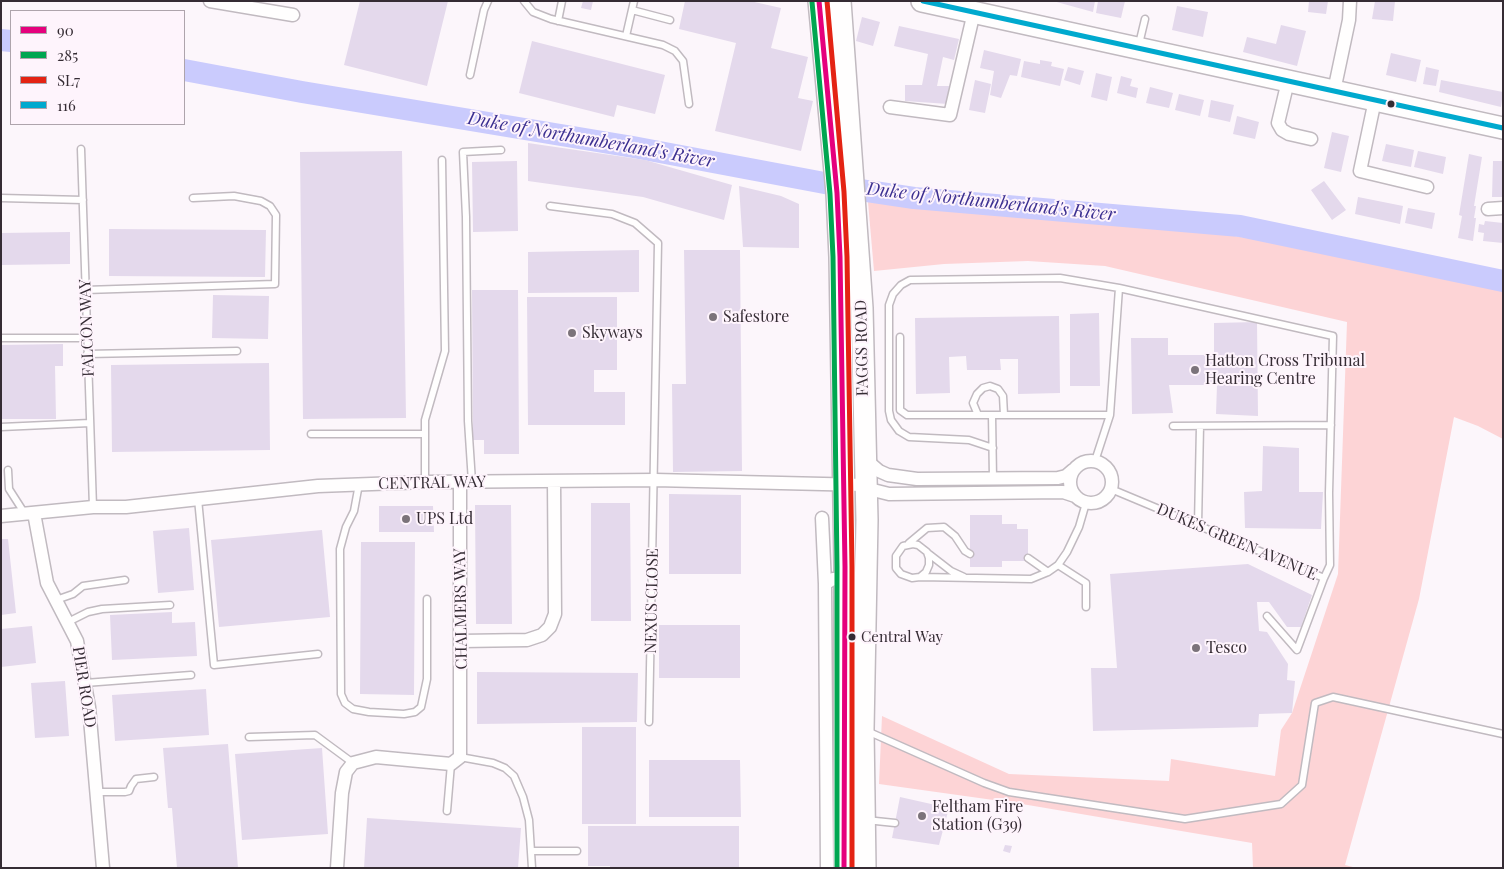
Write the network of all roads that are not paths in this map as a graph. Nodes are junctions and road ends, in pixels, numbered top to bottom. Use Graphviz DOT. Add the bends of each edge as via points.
graph roads {
  1 [pos="210,1"];
  2 [pos="488,1"];
  3 [pos="524,1"];
  4 [pos="562,1"];
  5 [pos="634,1"];
  6 [pos="819,1"];
  7 [pos="840,1"];
  8 [pos="922,1"];
  9 [pos="1350,1"];
  10 [pos="632,10"];
  11 [pos="974,12"];
  12 [pos="293,15"];
  13 [pos="1145,19"];
  14 [pos="670,20"];
  15 [pos="558,21"];
  16 [pos="626,36"];
  17 [pos="1138,48"];
  18 [pos="470,75"];
  19 [pos="1288,81"];
  20 [pos="1334,91"];
  21 [pos="1375,100"];
  22 [pos="689,104"];
  23 [pos="890,106"];
  24 [pos="1503,128"];
  25 [pos="840,138"];
  26 [pos="1311,139"];
  27 [pos="81,149"];
  28 [pos="501,150"];
  29 [pos="442,160"];
  30 [pos="1427,186"];
  31 [pos="1,198"];
  32 [pos="193,198"];
  33 [pos="83,200"];
  34 [pos="550,206"];
  35 [pos="1503,208"];
  36 [pos="1488,209"];
  37 [pos="850,256"];
  38 [pos="1119,288"];
  39 [pos="86,290"];
  40 [pos="900,337"];
  41 [pos="1,338"];
  42 [pos="87,338"];
  43 [pos="237,351"];
  44 [pos="88,354"];
  45 [pos="978,415"];
  46 [pos="992,415"];
  47 [pos="1004,415"];
  48 [pos="1110,415"];
  49 [pos="90,423"];
  50 [pos="1,426"];
  51 [pos="1173,426"];
  52 [pos="1200,426"];
  53 [pos="1331,426"];
  54 [pos="311,434"];
  55 [pos="425,434"];
  56 [pos="993,448"];
  57 [pos="1095,461"];
  58 [pos="8,470"];
  59 [pos="1073,470"];
  60 [pos="853,472"];
  61 [pos="917,479"];
  62 [pos="993,479"];
  63 [pos="655,480"];
  64 [pos="425,482"];
  65 [pos="466,482"];
  66 [pos="554,482"];
  67 [pos="359,484"];
  68 [pos="1111,489"];
  69 [pos="889,494"];
  70 [pos="198,498"];
  71 [pos="1081,499"];
  72 [pos="93,507"];
  73 [pos="30,514"];
  74 [pos="1,516"];
  75 [pos="822,518"];
  76 [pos="867,520"];
  77 [pos="1198,524"];
  78 [pos="908,544"];
  79 [pos="927,552"];
  80 [pos="970,554"];
  81 [pos="1028,558"];
  82 [pos="1058,565"];
  83 [pos="1048,572"];
  84 [pos="838,577"];
  85 [pos="920,577"];
  86 [pos="968,578"];
  87 [pos="1324,578"];
  88 [pos="124,580"];
  89 [pos="427,599"];
  90 [pos="56,600"];
  91 [pos="170,605"];
  92 [pos="1086,607"];
  93 [pos="1268,616"];
  94 [pos="68,622"];
  95 [pos="461,641"];
  96 [pos="318,654"];
  97 [pos="191,675"];
  98 [pos="85,683"];
  99 [pos="650,722"];
  100 [pos="863,729"];
  101 [pos="1503,734"];
  102 [pos="249,737"];
  103 [pos="455,760"];
  104 [pos="353,763"];
  105 [pos="154,778"];
  106 [pos="96,792"];
  107 [pos="844,808"];
  108 [pos="447,811"];
  109 [pos="865,820"];
  110 [pos="895,823"];
  111 [pos="532,851"];
  112 [pos="577,851"];
  113 [pos="103,868"];
  114 [pos="337,868"];
  115 [pos="532,868"];
  116 [pos="827,868"];
  117 [pos="844,868"];
  118 [pos="865,868"];
  1 -- 12 [label="street"];
  2 -- 18 [label="lane"];
  3 -- 15 [label="lane" via="533,12"];
  4 -- 15 [label="lane"];
  5 -- 10 [label="lane"];
  6 -- 25 [label="main road, FAGGS ROAD"];
  7 -- 25 [label="main road, FAGGS ROAD"];
  8 -- 11 [label="main road"];
  9 -- 20 [label="street"];
  10 -- 14 [label="lane"];
  10 -- 16 [label="lane"];
  11 -- 17 [label="main road"];
  11 -- 23 [label="street" via="950,115"];
  13 -- 17 [label="lane"];
  15 -- 16 [label="lane"];
  16 -- 22 [label="lane" via="663,45 675,52 683,61"];
  17 -- 19 [label="main road"];
  19 -- 20 [label="main road"];
  19 -- 26 [label="street" via="1278,123 1290,134"];
  20 -- 21 [label="main road"];
  21 -- 24 [label="main road"];
  21 -- 30 [label="street" via="1360,171"];
  25 -- 37 [label="main road, FAGGS ROAD" via="837,193"];
  27 -- 33 [label="lane, FALCON WAY"];
  28 -- 65 [label="lane" via="464,152"];
  29 -- 55 [label="lane" via="444,351 425,420"];
  31 -- 33 [label="lane"];
  32 -- 39 [label="lane" via="234,196 270,206 276,215 275,284"];
  33 -- 39 [label="lane, FALCON WAY"];
  34 -- 63 [label="lane, NEXUS CLOSE" via="612,214 635,223 658,243"];
  35 -- 36 [label="street"];
  37 -- 60 [label="main road, FAGGS ROAD"];
  37 -- 60 [label="main road, FAGGS ROAD" via="862,308 863,386"];
  38 -- 48 [label="lane"];
  38 -- 53 [label="lane, DUKES GREEN AVENUE" via="1333,336"];
  38 -- 56 [label="lane, DUKES GREEN AVENUE" via="1060,278 910,280 893,294 889,305 891,420 899,431 909,437 969,440"];
  39 -- 42 [label="lane, FALCON WAY"];
  40 -- 45 [label="lane" via="900,410 907,415 920,416"];
  41 -- 42 [label="lane"];
  42 -- 44 [label="lane, FALCON WAY"];
  43 -- 44 [label="lane"];
  44 -- 49 [label="lane, FALCON WAY"];
  45 -- 46 [label="lane"];
  45 -- 47 [label="lane" via="973,403 976,394 990,386 1003,396"];
  46 -- 47 [label="lane"];
  46 -- 56 [label="lane"];
  47 -- 48 [label="lane"];
  48 -- 57 [label="lane"];
  49 -- 50 [label="lane"];
  49 -- 72 [label="lane, FALCON WAY"];
  51 -- 52 [label="lane"];
  52 -- 53 [label="lane"];
  52 -- 77 [label="lane"];
  53 -- 87 [label="lane, DUKES GREEN AVENUE" via="1330,565"];
  54 -- 55 [label="lane"];
  55 -- 64 [label="lane"];
  56 -- 62 [label="lane"];
  57 -- 59 [label="street" via="1083,462"];
  57 -- 68 [label="street" via="1108,468 1113,482"];
  58 -- 73 [label="lane" via="9,489"];
  59 -- 62 [label="street" via="1058,478"];
  59 -- 71 [label="street" via="1072,491"];
  60 -- 61 [label="street" via="879,472"];
  60 -- 61 [label="street" via="880,480"];
  60 -- 63 [label="street, CENTRAL WAY"];
  60 -- 69 [label="street" via="880,493"];
  60 -- 76 [label="main road, FAGGS ROAD"];
  60 -- 84 [label="main road, FAGGS ROAD"];
  61 -- 62 [label="street"];
  63 -- 66 [label="street, CENTRAL WAY"];
  63 -- 99 [label="lane, NEXUS CLOSE"];
  64 -- 65 [label="street, CENTRAL WAY"];
  64 -- 67 [label="street, CENTRAL WAY"];
  65 -- 66 [label="street, CENTRAL WAY"];
  65 -- 95 [label="street, CHALMERS WAY"];
  66 -- 95 [label="street" via="554,614 550,627 542,635 527,640"];
  67 -- 70 [label="street, CENTRAL WAY"];
  67 -- 89 [label="lane" via="354,511 340,549 341,694 344,703 361,711 404,714 421,707 427,679"];
  68 -- 71 [label="street" via="1099,502"];
  68 -- 77 [label="lane, DUKES GREEN AVENUE"];
  69 -- 71 [label="street" via="1062,492"];
  69 -- 76 [label="street, FAGGS ROAD" via="880,498"];
  70 -- 72 [label="street, CENTRAL WAY"];
  70 -- 96 [label="lane" via="214,665"];
  71 -- 82 [label="lane" via="1079,527"];
  72 -- 73 [label="street, CENTRAL WAY"];
  73 -- 74 [label="street, CENTRAL WAY"];
  73 -- 90 [label="street, PIER ROAD" via="47,583"];
  75 -- 84 [label="street"];
  76 -- 100 [label="main road, FAGGS ROAD"];
  77 -- 87 [label="lane, DUKES GREEN AVENUE"];
  78 -- 79 [label="lane" via="918,545"];
  78 -- 80 [label="lane" via="927,528 944,527"];
  78 -- 85 [label="lane" via="900,548 896,556 896,568 906,577"];
  79 -- 85 [label="lane" via="929,565"];
  79 -- 86 [label="lane" via="951,571"];
  81 -- 83 [label="lane"];
  82 -- 83 [label="lane"];
  82 -- 92 [label="lane" via="1086,583"];
  83 -- 86 [label="lane" via="1030,579"];
  84 -- 107 [label="main road, FAGGS ROAD"];
  84 -- 116 [label="street"];
  85 -- 86 [label="lane"];
  87 -- 93 [label="lane" via="1297,650"];
  88 -- 90 [label="lane" via="83,586"];
  90 -- 94 [label="street, PIER ROAD"];
  91 -- 94 [label="lane" via="102,609"];
  94 -- 98 [label="street, PIER ROAD" via="78,641"];
  95 -- 103 [label="street, CHALMERS WAY" via="461,736"];
  97 -- 98 [label="lane"];
  98 -- 106 [label="street, PIER ROAD"];
  100 -- 101 [label="lane" via="1009,792 1185,819 1282,804 1302,785 1316,703 1333,697"];
  100 -- 109 [label="main road, FAGGS ROAD"];
  102 -- 104 [label="lane" via="315,735"];
  103 -- 104 [label="street" via="376,757"];
  103 -- 108 [label="lane"];
  103 -- 111 [label="lane" via="493,763 514,776 529,820"];
  104 -- 114 [label="street" via="346,772 342,794"];
  105 -- 106 [label="lane" via="136,779 130,791"];
  106 -- 113 [label="street, PIER ROAD"];
  107 -- 109 [label="lane"];
  107 -- 117 [label="main road, FAGGS ROAD"];
  109 -- 110 [label="lane"];
  109 -- 118 [label="main road, FAGGS ROAD"];
  111 -- 112 [label="lane"];
  111 -- 115 [label="lane"];
}
